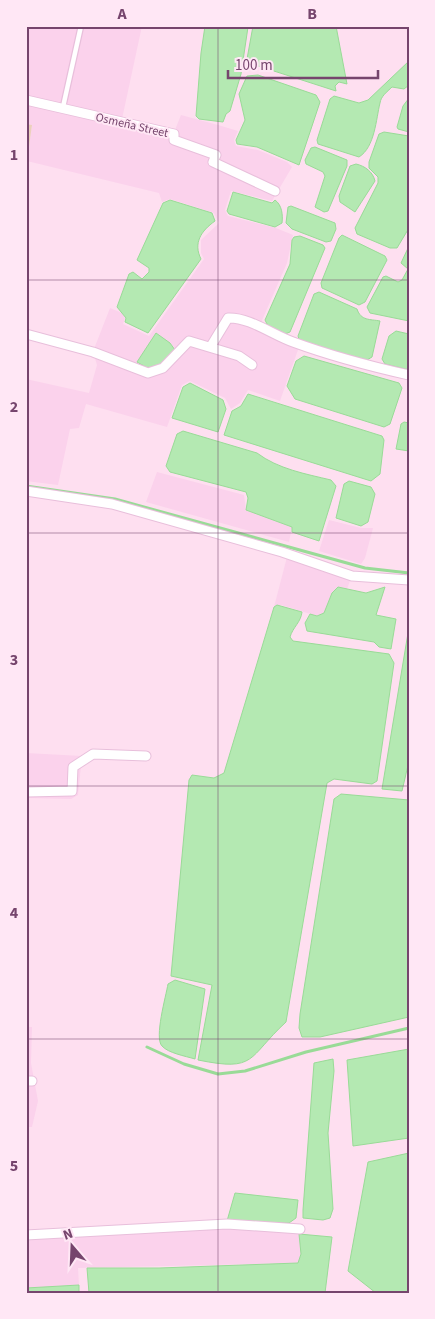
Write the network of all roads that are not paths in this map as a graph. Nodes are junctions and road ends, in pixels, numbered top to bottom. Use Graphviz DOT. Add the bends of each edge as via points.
graph roads {
  1 [pos="81,26"];
  2 [pos="26,100"];
  3 [pos="62,107"];
  4 [pos="275,191"];
  5 [pos="26,334"];
  6 [pos="211,346"];
  7 [pos="252,364"];
  8 [pos="409,375"];
  9 [pos="26,491"];
  10 [pos="409,580"];
  11 [pos="146,756"];
  12 [pos="26,792"];
  13 [pos="300,1229"];
  14 [pos="26,1235"];
  1 -- 3 [label="lane"];
  2 -- 3 [label="street, Osmeña Street"];
  3 -- 4 [label="street, Osmeña Street" via="174,134 174,140 216,155 214,162"];
  5 -- 6 [label="street" via="93,352 148,373 163,368 189,341"];
  6 -- 7 [label="street"];
  6 -- 8 [label="street" via="228,318 237,318 317,351"];
  9 -- 10 [label="street" via="112,504 282,552 352,576"];
  11 -- 12 [label="street" via="93,754 74,767 72,791"];
  13 -- 14 [label="street" via="227,1224"];
}
